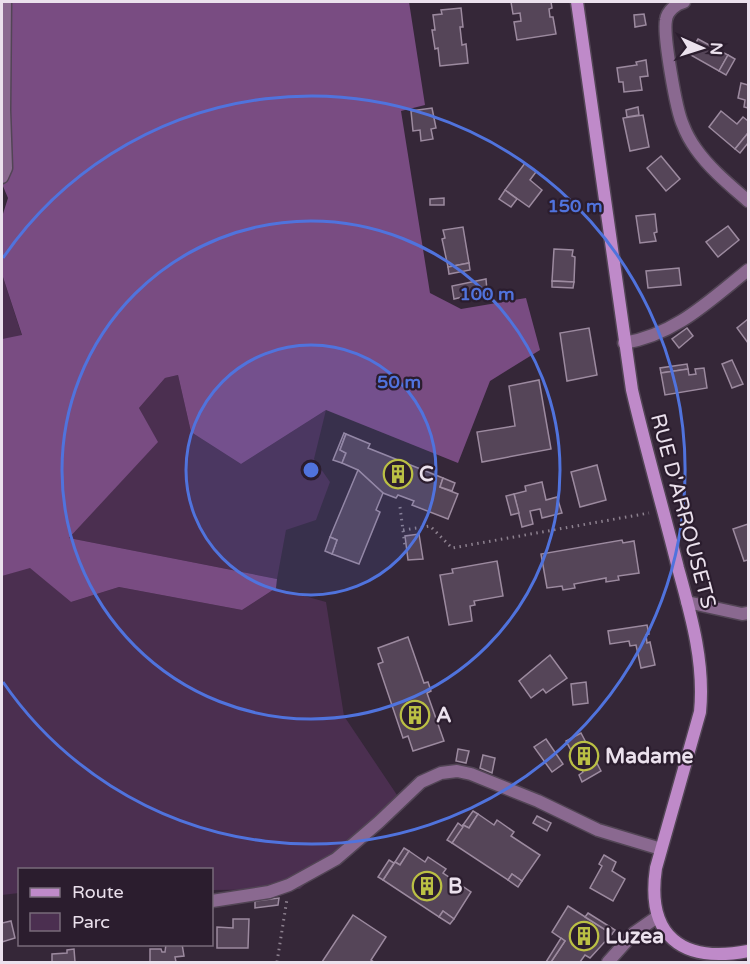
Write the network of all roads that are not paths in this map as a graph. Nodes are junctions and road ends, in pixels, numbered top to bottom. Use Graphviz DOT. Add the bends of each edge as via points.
graph roads {
  1 [pos="5,2"];
  2 [pos="577,2"];
  3 [pos="684,2"];
  4 [pos="2,177"];
  5 [pos="748,201"];
  6 [pos="748,270"];
  7 [pos="624,343"];
  8 [pos="687,602"];
  9 [pos="748,613"];
  10 [pos="661,849"];
  11 [pos="213,901"];
  12 [pos="657,917"];
  13 [pos="748,951"];
  14 [pos="608,963"];
  1 -- 4 [label="street" via="6,168"];
  2 -- 7 [label="main road, RUE D'ARROUSETS"];
  3 -- 5 [label="street" via="671,10 666,20 682,124 696,150"];
  6 -- 7 [label="street" via="663,333"];
  7 -- 8 [label="main road, RUE D'ARROUSETS" via="645,447"];
  8 -- 9 [label="street"];
  8 -- 10 [label="main road, RUE D'ARROUSETS" via="703,688 700,712"];
  10 -- 11 [label="street" via="598,830 538,801 457,771 421,782 336,859 289,885"];
  10 -- 12 [label="main road, RUE D'ARROUSETS" via="652,889"];
  12 -- 13 [label="main road, RUE D'ARROUSETS" via="666,935 680,947 696,953 712,956"];
  12 -- 14 [label="street" via="634,933"];
}
